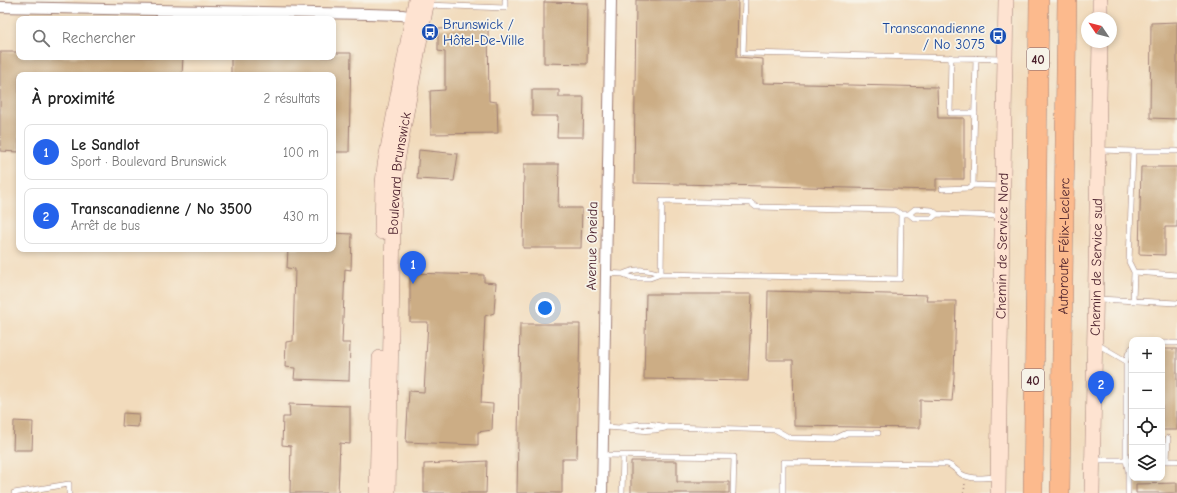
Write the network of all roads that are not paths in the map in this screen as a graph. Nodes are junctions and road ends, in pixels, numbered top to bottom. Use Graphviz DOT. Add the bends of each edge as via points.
graph roads {
  1 [pos="505,0"];
  2 [pos="611,0"];
  3 [pos="745,0"];
  4 [pos="1006,0"];
  5 [pos="1039,0"];
  6 [pos="1100,0"];
  7 [pos="1067,5"];
  8 [pos="0,8"];
  9 [pos="421,8"];
  10 [pos="1100,12"];
  11 [pos="1100,48"];
  12 [pos="951,57"];
  13 [pos="976,58"];
  14 [pos="1006,59"];
  15 [pos="974,113"];
  16 [pos="1098,150"];
  17 [pos="1133,151"];
  18 [pos="1177,151"];
  19 [pos="973,185"];
  20 [pos="1003,186"];
  21 [pos="942,189"];
  22 [pos="901,214"];
  23 [pos="909,214"];
  24 [pos="937,214"];
  25 [pos="1003,216"];
  26 [pos="1134,272"];
  27 [pos="606,273"];
  28 [pos="623,274"];
  29 [pos="661,274"];
  30 [pos="1177,275"];
  31 [pos="1095,300"];
  32 [pos="1134,301"];
  33 [pos="1177,303"];
  34 [pos="1094,342"];
  35 [pos="1177,343"];
  36 [pos="1165,344"];
  37 [pos="1129,352"];
  38 [pos="1126,361"];
  39 [pos="603,427"];
  40 [pos="878,433"];
  41 [pos="1168,438"];
  42 [pos="603,455"];
  43 [pos="623,456"];
  44 [pos="1092,460"];
  45 [pos="1126,460"];
  46 [pos="1165,461"];
  47 [pos="1177,461"];
  48 [pos="998,477"];
  49 [pos="14,493"];
  50 [pos="69,493"];
  51 [pos="377,493"];
  52 [pos="388,493"];
  53 [pos="602,493"];
  54 [pos="622,493"];
  55 [pos="733,493"];
  56 [pos="782,493"];
  57 [pos="998,493"];
  58 [pos="1033,493"];
  59 [pos="1060,493"];
  60 [pos="1092,493"];
  61 [pos="1128,493"];
  1 -- 9 [label="lane" via="505,8"];
  2 -- 27 [label="street, Avenue Oneida"];
  3 -- 12 [label="lane" via="743,53"];
  4 -- 14 [label="main road, Chemin de Service Nord"];
  5 -- 58 [label="highway, Autoroute Félix-Leclerc / 40"];
  6 -- 10 [label="main road"];
  7 -- 59 [label="highway, Autoroute Félix-Leclerc / 40"];
  8 -- 9 [label="street" via="399,15"];
  9 -- 51 [label="main road, Boulevard Brunswick" via="388,148 383,182"];
  9 -- 52 [label="main road, Boulevard Brunswick" via="395,177"];
  11 -- 16 [label="main road, Chemin de Service sud"];
  12 -- 13 [label="lane"];
  12 -- 15 [label="lane" via="950,113"];
  13 -- 14 [label="lane"];
  13 -- 15 [label="lane"];
  14 -- 20 [label="main road, Chemin de Service Nord"];
  15 -- 19 [label="lane"];
  16 -- 17 [label="lane"];
  16 -- 31 [label="main road, Chemin de Service sud"];
  17 -- 18 [label="lane"];
  17 -- 26 [label="lane" via="1130,262"];
  19 -- 20 [label="lane"];
  19 -- 21 [label="lane" via="969,188"];
  20 -- 25 [label="main road, Chemin de Service Nord"];
  22 -- 23 [label="lane"];
  22 -- 29 [label="lane" via="900,279"];
  22 -- 29 [label="lane" via="894,210 756,207 751,203 662,201"];
  23 -- 24 [label="lane" via="914,218 932,218"];
  23 -- 24 [label="lane" via="915,209 932,210"];
  24 -- 25 [label="lane"];
  25 -- 48 [label="main road, Chemin de Service Nord"];
  26 -- 30 [label="lane"];
  26 -- 32 [label="lane"];
  27 -- 28 [label="lane"];
  27 -- 39 [label="street, Avenue Oneida"];
  28 -- 29 [label="lane" via="633,270 649,270"];
  28 -- 29 [label="lane" via="632,278 650,278"];
  31 -- 32 [label="lane"];
  31 -- 34 [label="main road, Chemin de Service sud"];
  32 -- 33 [label="lane"];
  34 -- 38 [label="lane"];
  34 -- 44 [label="main road, Chemin de Service sud"];
  35 -- 36 [label="lane"];
  37 -- 38 [label="lane"];
  38 -- 45 [label="lane"];
  39 -- 40 [label="lane" via="621,427 638,431 668,427 776,430 790,438 834,439 847,433"];
  39 -- 42 [label="street, Avenue Oneida"];
  41 -- 46 [label="lane"];
  42 -- 43 [label="lane"];
  42 -- 53 [label="street, Avenue Oneida"];
  43 -- 54 [label="lane"];
  43 -- 55 [label="lane" via="734,457"];
  44 -- 45 [label="lane"];
  44 -- 60 [label="main road, Chemin de Service sud"];
  45 -- 61 [label="lane"];
  46 -- 47 [label="lane"];
  48 -- 56 [label="lane" via="970,478 947,464 783,462"];
  48 -- 57 [label="main road, Chemin de Service Nord"];
  49 -- 50 [label="lane" via="69,484"];
}
